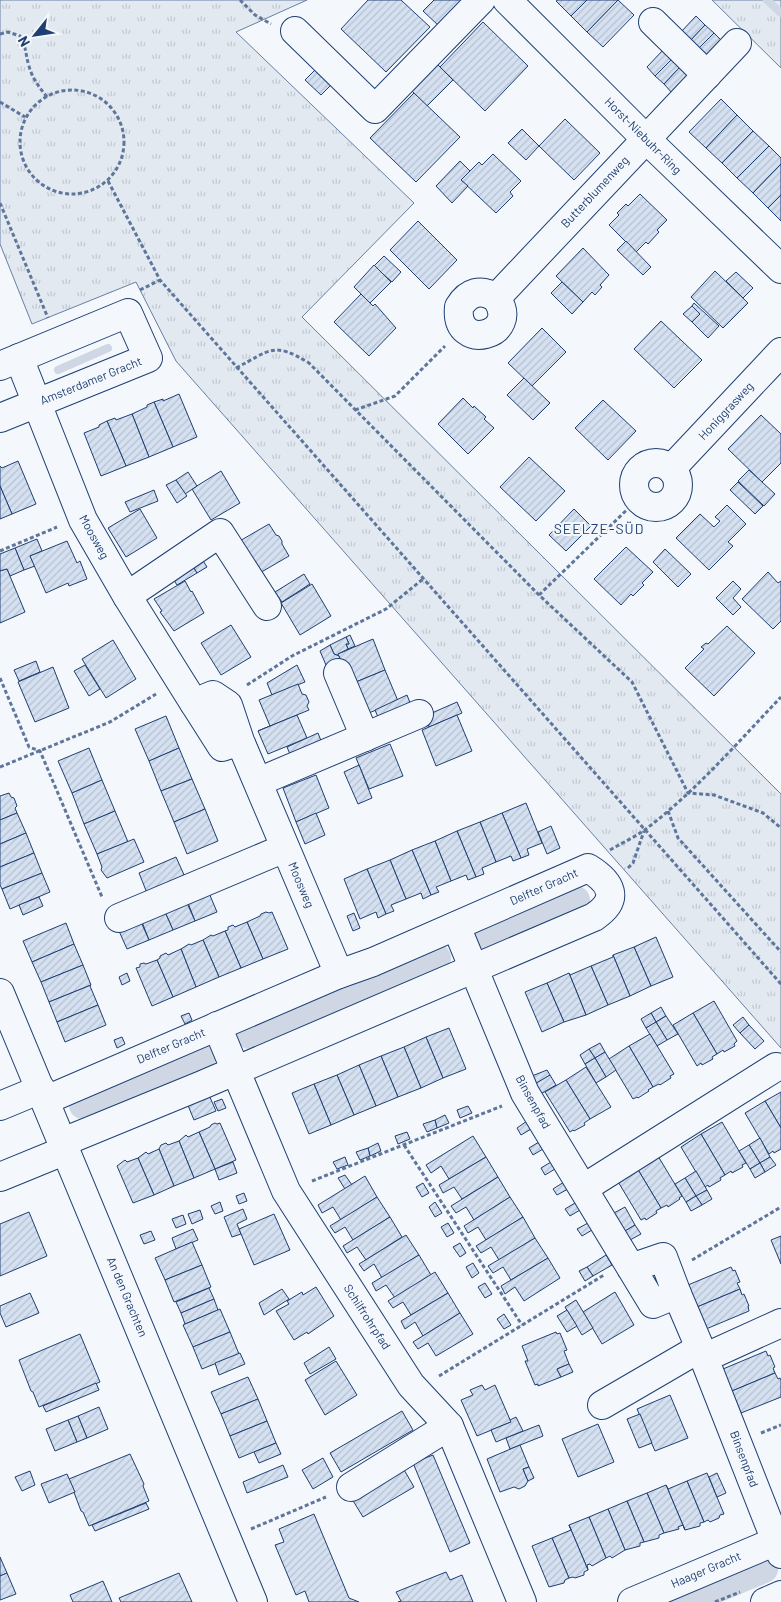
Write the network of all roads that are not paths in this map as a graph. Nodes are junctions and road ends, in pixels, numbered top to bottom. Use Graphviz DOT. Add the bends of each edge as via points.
graph roads {
  1 [pos="481,0"];
  2 [pos="507,0"];
  3 [pos="654,22"];
  4 [pos="295,31"];
  5 [pos="736,44"];
  6 [pos="707,74"];
  7 [pos="646,139"];
  8 [pos="781,270"];
  9 [pos="464,328"];
  10 [pos="781,352"];
  11 [pos="10,362"];
  12 [pos="36,403"];
  13 [pos="0,418"];
  14 [pos="639,498"];
  15 [pos="127,596"];
  16 [pos="267,606"];
  17 [pos="338,673"];
  18 [pos="194,703"];
  19 [pos="419,714"];
  20 [pos="365,737"];
  21 [pos="240,741"];
  22 [pos="258,782"];
  23 [pos="286,848"];
  24 [pos="119,918"];
  25 [pos="456,926"];
  26 [pos="474,970"];
  27 [pos="339,974"];
  28 [pos="0,993"];
  29 [pos="217,1026"];
  30 [pos="776,1067"];
  31 [pos="236,1071"];
  32 [pos="43,1094"];
  33 [pos="0,1106"];
  34 [pos="64,1146"];
  35 [pos="0,1177"];
  36 [pos="584,1188"];
  37 [pos="781,1323"];
  38 [pos="702,1353"];
  39 [pos="602,1405"];
  40 [pos="449,1426"];
  41 [pos="351,1486"];
  42 [pos="779,1545"];
  43 [pos="781,1595"];
  44 [pos="753,1596"];
  45 [pos="253,1602"];
  46 [pos="522,1602"];
  47 [pos="632,1602"];
  1 -- 4 [label="street" via="375,108"];
  2 -- 7 [label="street, Horst-Niebuhr-Ring"];
  3 -- 6 [label="street"];
  5 -- 6 [label="street, Butterblumenweg"];
  6 -- 7 [label="street, Butterblumenweg"];
  7 -- 8 [label="street, Horst-Niebuhr-Ring"];
  7 -- 9 [label="street, Butterblumenweg" via="496,298 482,292 469,296 460,307"];
  10 -- 14 [label="street, Honiggrasweg" via="671,469 651,463 638,471 634,485"];
  11 -- 12 [label="street, Moosweg"];
  11 -- 12 [label="street, Amsterdamer Gracht" via="128,313 148,358"];
  12 -- 13 [label="street, Amsterdamer Gracht"];
  12 -- 15 [label="street, Moosweg" via="81,517"];
  15 -- 16 [label="street" via="220,533"];
  15 -- 18 [label="street, Moosweg"];
  17 -- 20 [label="street"];
  18 -- 21 [label="street, Moosweg" via="222,747"];
  18 -- 21 [label="street, Moosweg" via="213,695 228,705"];
  19 -- 20 [label="street"];
  20 -- 22 [label="street"];
  21 -- 22 [label="street, Moosweg"];
  22 -- 23 [label="street, Moosweg"];
  23 -- 24 [label="street"];
  23 -- 27 [label="street, Moosweg"];
  25 -- 26 [label="street, Binsenpfad"];
  25 -- 26 [label="street, Delfter Gracht" via="588,868 601,876 608,886 610,896 605,910 594,917"];
  25 -- 27 [label="street, Delfter Gracht"];
  26 -- 31 [label="street"];
  26 -- 36 [label="street, Binsenpfad" via="528,1096"];
  27 -- 29 [label="street, Delfter Gracht"];
  28 -- 32 [label="street, An den Grachten"];
  29 -- 31 [label="street, Schilfrohrpfad"];
  29 -- 32 [label="street, Delfter Gracht"];
  30 -- 36 [label="street"];
  31 -- 34 [label="street"];
  31 -- 40 [label="street, Schilfrohrpfad" via="286,1191 415,1390"];
  32 -- 33 [label="street, Delfter Gracht"];
  32 -- 34 [label="street, An den Grachten"];
  34 -- 35 [label="street"];
  34 -- 45 [label="street, An den Grachten"];
  36 -- 38 [label="street, Binsenpfad" via="653,1304 673,1283"];
  37 -- 38 [label="street"];
  38 -- 39 [label="street"];
  38 -- 42 [label="street, Binsenpfad"];
  40 -- 41 [label="street"];
  40 -- 46 [label="street, Schilfrohrpfad"];
  42 -- 47 [label="street, Haager Gracht"];
  43 -- 44 [label="street"];
}
